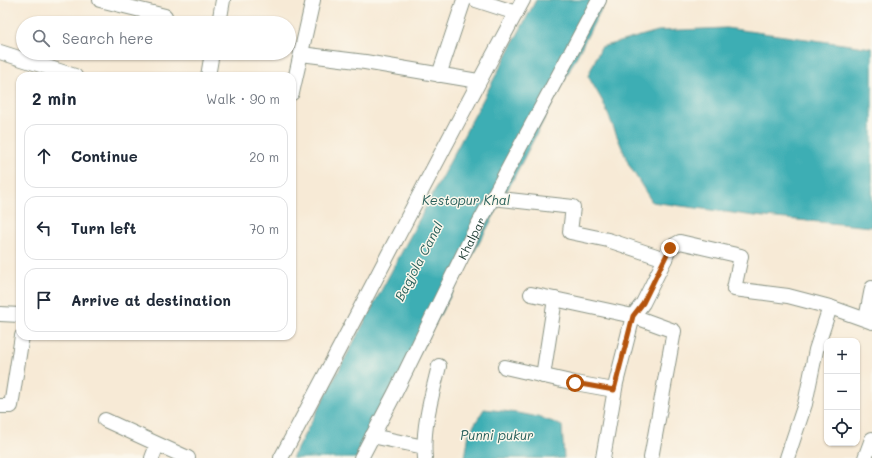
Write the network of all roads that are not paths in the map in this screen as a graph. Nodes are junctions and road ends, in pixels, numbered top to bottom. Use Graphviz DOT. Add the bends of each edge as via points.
graph roads {
  1 [pos="100,0"];
  2 [pos="223,0"];
  3 [pos="313,0"];
  4 [pos="464,0"];
  5 [pos="476,0"];
  6 [pos="523,0"];
  7 [pos="599,0"];
  8 [pos="516,13"];
  9 [pos="165,16"];
  10 [pos="220,16"];
  11 [pos="0,52"];
  12 [pos="301,54"];
  13 [pos="16,57"];
  14 [pos="25,60"];
  15 [pos="211,60"];
  16 [pos="62,72"];
  17 [pos="209,72"];
  18 [pos="440,75"];
  19 [pos="296,76"];
  20 [pos="478,81"];
  21 [pos="492,198"];
  22 [pos="665,260"];
  23 [pos="872,288"];
  24 [pos="531,294"];
  25 [pos="555,299"];
  26 [pos="830,307"];
  27 [pos="0,314"];
  28 [pos="16,315"];
  29 [pos="633,316"];
  30 [pos="869,320"];
  31 [pos="21,340"];
  32 [pos="439,366"];
  33 [pos="506,367"];
  34 [pos="543,376"];
  35 [pos="614,390"];
  36 [pos="0,406"];
  37 [pos="104,420"];
  38 [pos="372,436"];
  39 [pos="872,439"];
  40 [pos="157,445"];
  41 [pos="424,452"];
  42 [pos="152,458"];
  43 [pos="188,458"];
  44 [pos="281,458"];
  45 [pos="361,458"];
  46 [pos="603,458"];
  47 [pos="651,458"];
  48 [pos="788,458"];
  49 [pos="865,458"];
  1 -- 9 [label="street"];
  2 -- 10 [label="street"];
  3 -- 12 [label="street"];
  4 -- 18 [label="street"];
  5 -- 8 [label="street"];
  6 -- 8 [label="street"];
  7 -- 21 [label="street, Khalpar"];
  8 -- 20 [label="street"];
  11 -- 13 [label="street"];
  12 -- 18 [label="street"];
  12 -- 19 [label="street"];
  14 -- 16 [label="street"];
  15 -- 17 [label="street"];
  18 -- 20 [label="street"];
  20 -- 44 [label="street" via="346,338"];
  21 -- 22 [label="street" via="573,207 570,232 608,240"];
  21 -- 38 [label="street, Khalpar"];
  22 -- 26 [label="street" via="670,248 680,242 741,256 734,289 788,296"];
  22 -- 29 [label="street" via="643,303"];
  23 -- 30 [label="street"];
  24 -- 25 [label="street"];
  25 -- 29 [label="street"];
  25 -- 34 [label="street"];
  26 -- 30 [label="street"];
  26 -- 48 [label="street"];
  27 -- 28 [label="street"];
  29 -- 35 [label="street"];
  29 -- 47 [label="street" via="674,331"];
  31 -- 36 [label="street" via="11,406"];
  32 -- 41 [label="street"];
  33 -- 34 [label="street"];
  34 -- 35 [label="street"];
  35 -- 46 [label="street"];
  37 -- 40 [label="street"];
  38 -- 41 [label="street"];
  38 -- 45 [label="street, Khalpar"];
  39 -- 49 [label="street"];
  40 -- 42 [label="street"];
  40 -- 43 [label="street"];
}
